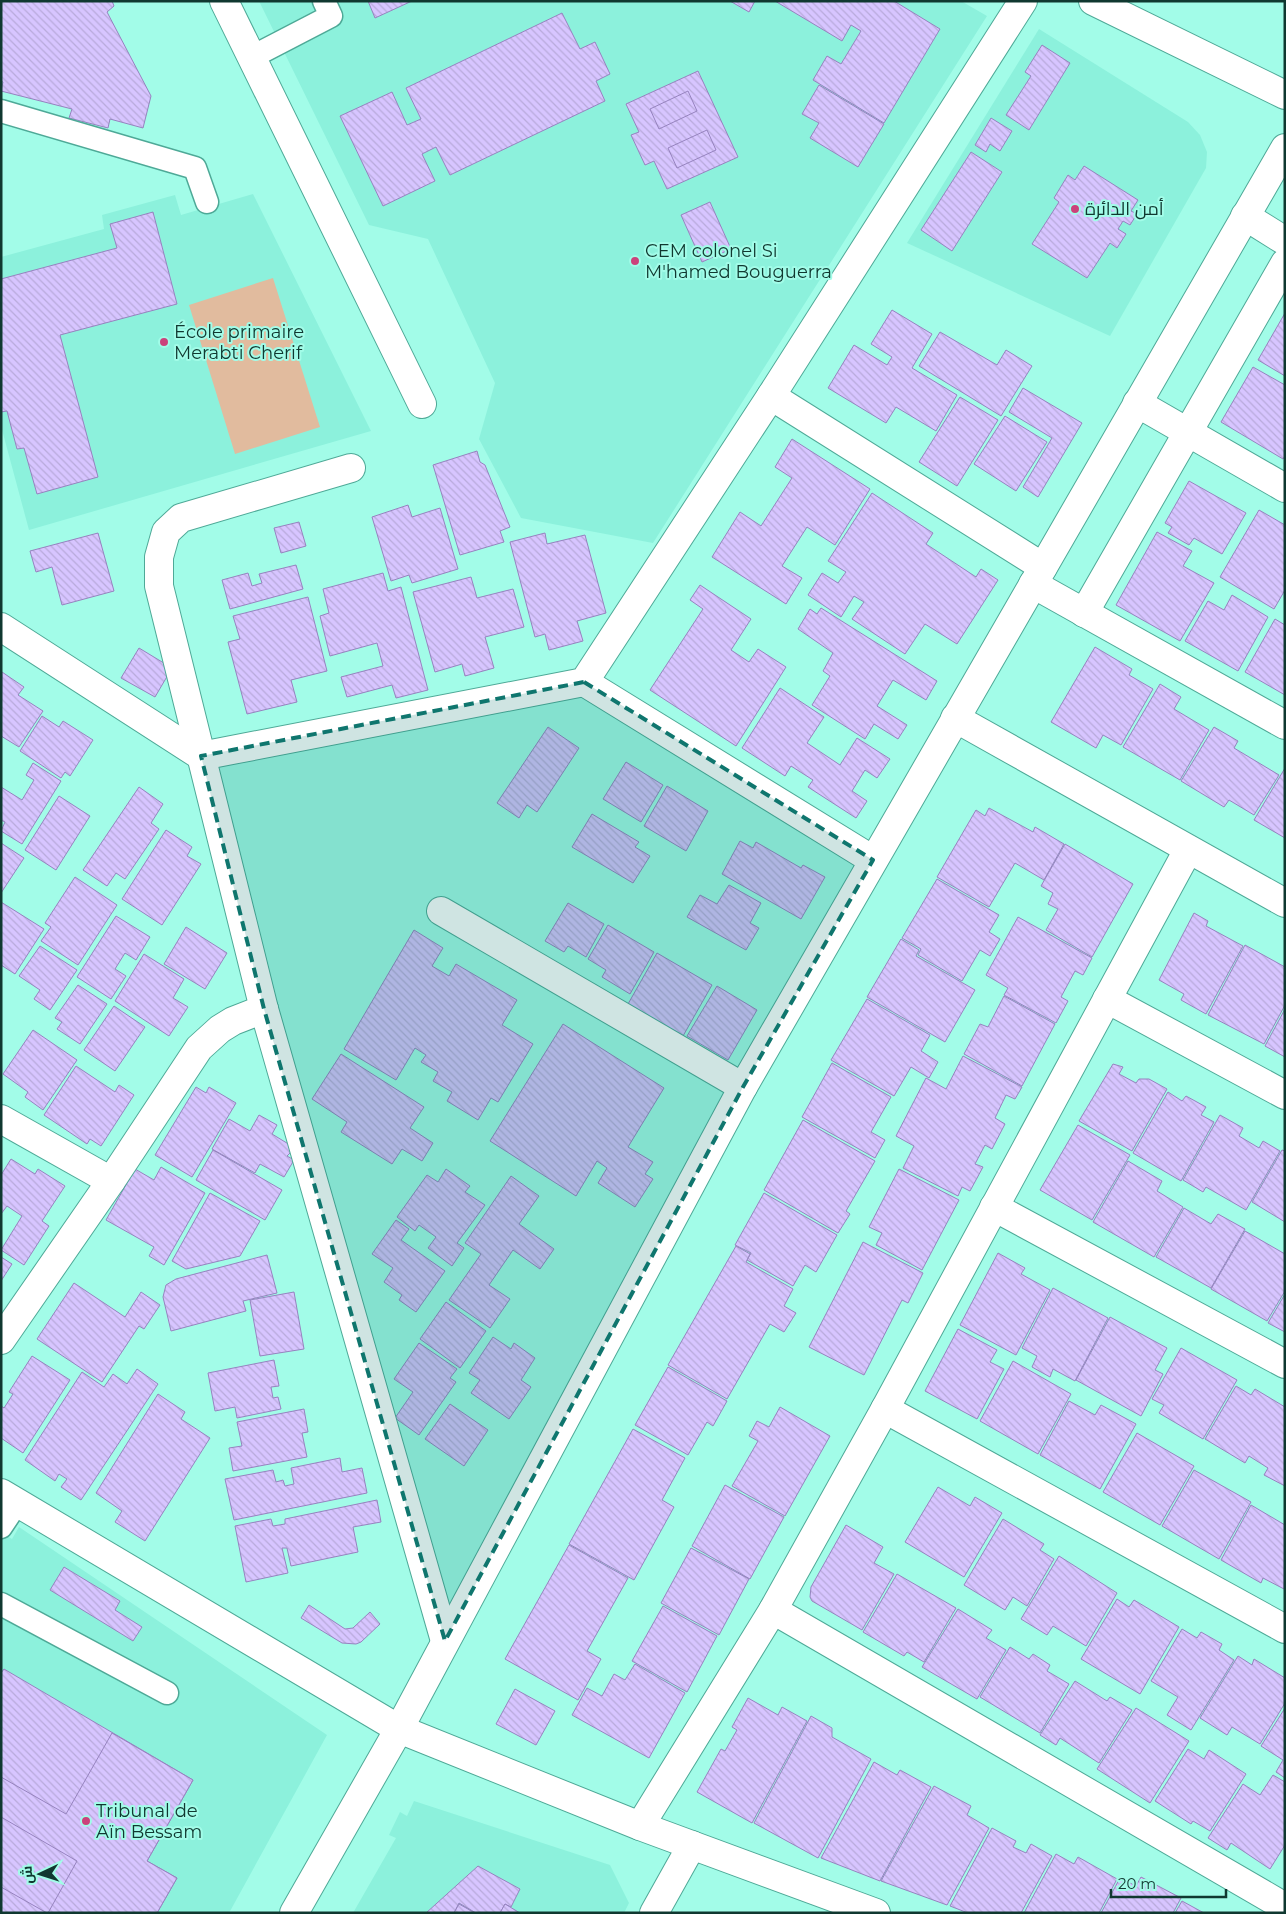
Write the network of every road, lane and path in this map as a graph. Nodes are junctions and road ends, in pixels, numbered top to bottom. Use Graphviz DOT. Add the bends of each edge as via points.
graph roads {
  1 [pos="224,1"];
  2 [pos="324,1"];
  3 [pos="1022,1"];
  4 [pos="1094,1"];
  5 [pos="252,57"];
  6 [pos="1285,95"];
  7 [pos="1,111"];
  8 [pos="1285,148"];
  9 [pos="207,202"];
  10 [pos="1245,216"];
  11 [pos="1285,241"];
  12 [pos="1285,263"];
  13 [pos="771,396"];
  14 [pos="1137,403"];
  15 [pos="422,404"];
  16 [pos="1187,432"];
  17 [pos="351,468"];
  18 [pos="1285,488"];
  19 [pos="1038,576"];
  20 [pos="1084,612"];
  21 [pos="1,627"];
  22 [pos="584,682"];
  23 [pos="955,718"];
  24 [pos="1285,725"];
  25 [pos="201,756"];
  26 [pos="1188,850"];
  27 [pos="874,860"];
  28 [pos="1285,903"];
  29 [pos="440,911"];
  30 [pos="1106,999"];
  31 [pos="264,1009"];
  32 [pos="743,1087"];
  33 [pos="1285,1096"];
  34 [pos="1,1119"];
  35 [pos="111,1181"];
  36 [pos="994,1207"];
  37 [pos="1,1340"];
  38 [pos="1285,1364"];
  39 [pos="885,1409"];
  40 [pos="9,1498"];
  41 [pos="1,1527"];
  42 [pos="1,1604"];
  43 [pos="773,1610"];
  44 [pos="1285,1629"];
  45 [pos="445,1640"];
  46 [pos="167,1694"];
  47 [pos="399,1729"];
  48 [pos="640,1826"];
  49 [pos="692,1845"];
  50 [pos="1283,1908"];
  51 [pos="294,1913"];
  52 [pos="654,1913"];
  53 [pos="876,1913"];
  1 -- 5 [label="street"];
  2 -- 5 [label="lane" via="331,16"];
  3 -- 13 [label="street"];
  4 -- 6 [label="street"];
  5 -- 15 [label="street"];
  7 -- 9 [label="lane" via="194,168"];
  8 -- 10 [label="street"];
  10 -- 11 [label="street"];
  10 -- 14 [label="street"];
  12 -- 16 [label="street"];
  13 -- 19 [label="street"];
  13 -- 22 [label="street"];
  14 -- 16 [label="street"];
  14 -- 19 [label="street"];
  16 -- 18 [label="street"];
  16 -- 20 [label="street"];
  17 -- 25 [label="street" via="181,518 166,532 159,557 160,586"];
  19 -- 20 [label="street"];
  19 -- 23 [label="street"];
  20 -- 24 [label="street"];
  21 -- 25 [label="street"];
  22 -- 25 [label="street"];
  22 -- 27 [label="street"];
  23 -- 26 [label="street"];
  23 -- 27 [label="street"];
  25 -- 31 [label="street"];
  26 -- 28 [label="street"];
  26 -- 30 [label="street"];
  27 -- 32 [label="street"];
  29 -- 32 [label="street"];
  30 -- 33 [label="street"];
  30 -- 36 [label="street"];
  31 -- 35 [label="street" via="233,1021 199,1048"];
  31 -- 45 [label="street"];
  32 -- 45 [label="street"];
  34 -- 35 [label="street"];
  35 -- 37 [label="street"];
  36 -- 38 [label="street"];
  36 -- 39 [label="street"];
  39 -- 43 [label="street"];
  39 -- 44 [label="street"];
  40 -- 41 [label="lane"];
  40 -- 47 [label="street"];
  42 -- 46 [label="lane"];
  43 -- 48 [label="street"];
  43 -- 50 [label="street"];
  45 -- 47 [label="street"];
  47 -- 48 [label="street"];
  47 -- 51 [label="street"];
  48 -- 49 [label="street"];
  49 -- 52 [label="street"];
  49 -- 53 [label="street"];
}
